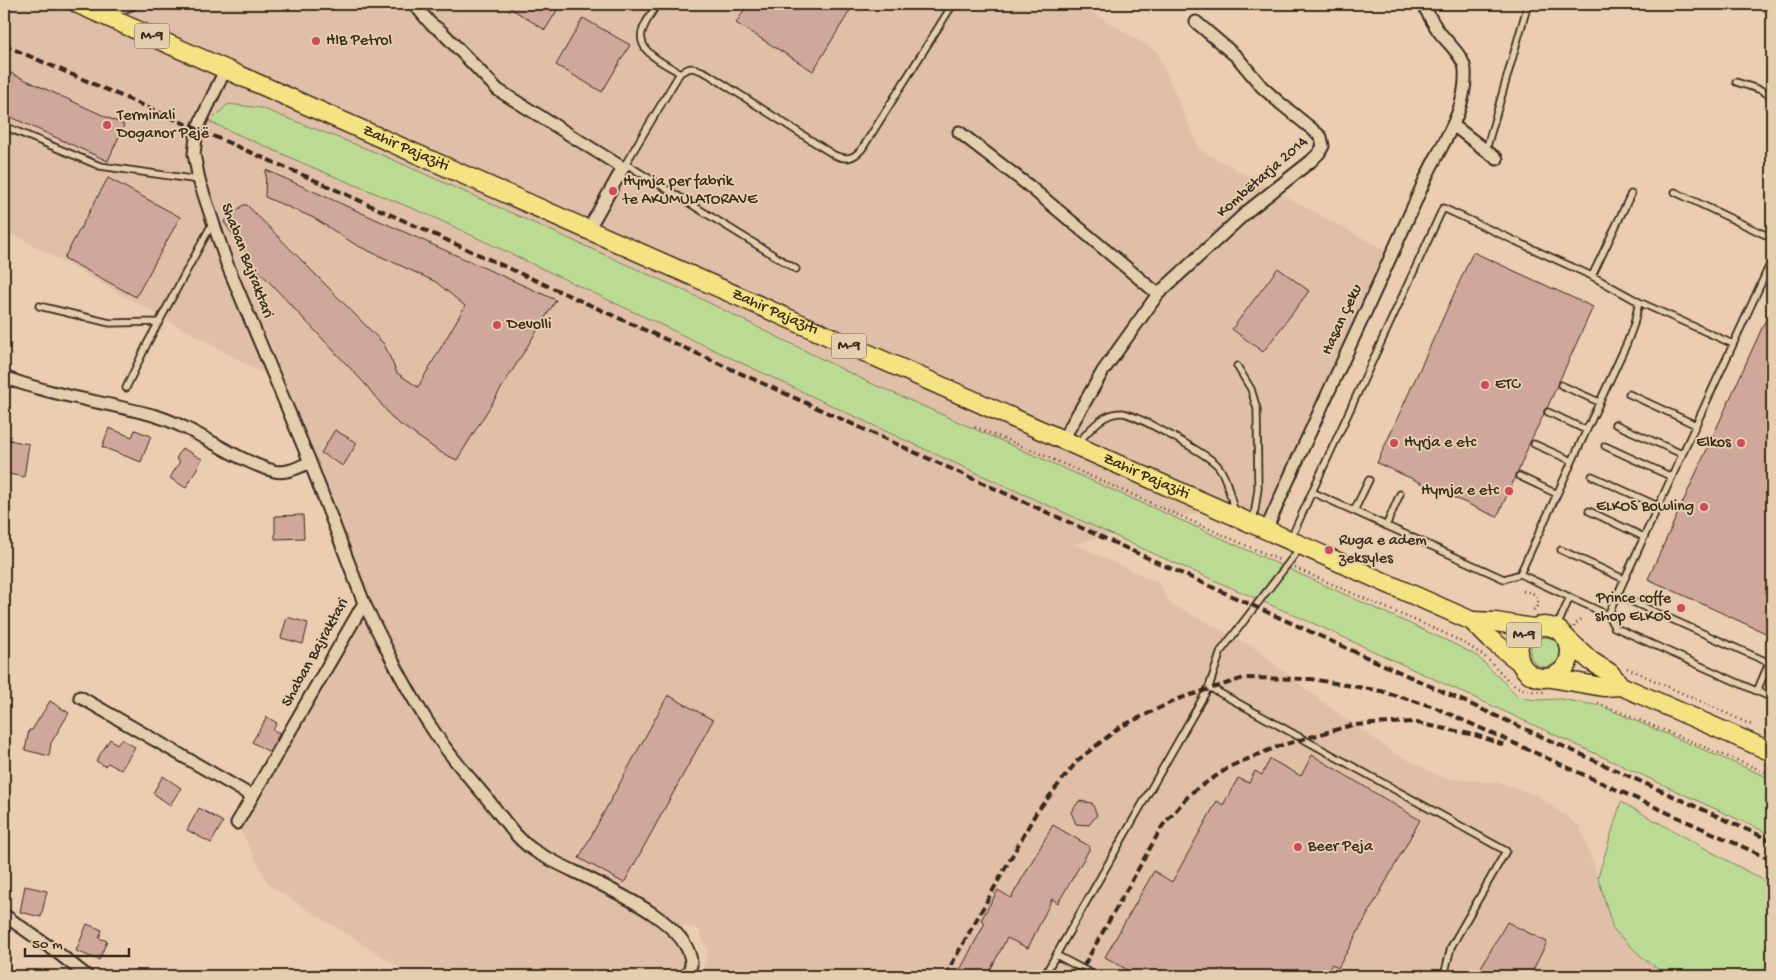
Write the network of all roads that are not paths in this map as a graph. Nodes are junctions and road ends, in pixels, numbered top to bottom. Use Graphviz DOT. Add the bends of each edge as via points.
graph roads {
  1 [pos="78,4"];
  2 [pos="131,4"];
  3 [pos="414,4"];
  4 [pos="657,4"];
  5 [pos="953,4"];
  6 [pos="1423,4"];
  7 [pos="1528,4"];
  8 [pos="102,14"];
  9 [pos="1196,22"];
  10 [pos="226,68"];
  11 [pos="680,73"];
  12 [pos="1736,82"];
  13 [pos="1772,97"];
  14 [pos="1453,125"];
  15 [pos="4,126"];
  16 [pos="959,132"];
  17 [pos="1486,150"];
  18 [pos="1497,159"];
  19 [pos="625,166"];
  20 [pos="199,180"];
  21 [pos="1675,192"];
  22 [pos="1631,194"];
  23 [pos="213,223"];
  24 [pos="588,230"];
  25 [pos="1772,238"];
  26 [pos="1772,260"];
  27 [pos="796,269"];
  28 [pos="1592,276"];
  29 [pos="1158,294"];
  30 [pos="1639,302"];
  31 [pos="39,306"];
  32 [pos="160,322"];
  33 [pos="1733,344"];
  34 [pos="1237,366"];
  35 [pos="4,377"];
  36 [pos="1561,385"];
  37 [pos="126,388"];
  38 [pos="1629,394"];
  39 [pos="1599,402"];
  40 [pos="1548,412"];
  41 [pos="1615,424"];
  42 [pos="1696,425"];
  43 [pos="1586,430"];
  44 [pos="1068,444"];
  45 [pos="1534,444"];
  46 [pos="1605,446"];
  47 [pos="1682,454"];
  48 [pos="1572,461"];
  49 [pos="310,462"];
  50 [pos="1519,476"];
  51 [pos="1592,476"];
  52 [pos="1672,477"];
  53 [pos="1369,480"];
  54 [pos="1312,492"];
  55 [pos="1400,494"];
  56 [pos="1557,494"];
  57 [pos="1658,506"];
  58 [pos="1354,511"];
  59 [pos="1589,511"];
  60 [pos="1236,517"];
  61 [pos="1386,526"];
  62 [pos="1259,527"];
  63 [pos="1644,537"];
  64 [pos="1296,543"];
  65 [pos="1561,550"];
  66 [pos="1520,574"];
  67 [pos="1624,579"];
  68 [pos="1617,595"];
  69 [pos="1570,597"];
  70 [pos="364,603"];
  71 [pos="1608,615"];
  72 [pos="1531,620"];
  73 [pos="1472,621"];
  74 [pos="1566,634"];
  75 [pos="1520,662"];
  76 [pos="1771,664"];
  77 [pos="1551,685"];
  78 [pos="1621,686"];
  79 [pos="1209,687"];
  80 [pos="1757,691"];
  81 [pos="80,698"];
  82 [pos="1772,698"];
  83 [pos="1772,752"];
  84 [pos="252,796"];
  85 [pos="237,823"];
  86 [pos="4,914"];
  87 [pos="1056,954"];
  88 [pos="87,976"];
  89 [pos="688,976"];
  90 [pos="1044,976"];
  91 [pos="1096,976"];
  92 [pos="1444,976"];
  1 -- 8 [label="main road, Zahir Pajaziti / M-9"];
  2 -- 8 [label="street"];
  3 -- 19 [label="street" via="498,90"];
  4 -- 11 [label="lane" via="642,33 642,43 648,52"];
  5 -- 11 [label="lane" via="862,149 850,159 834,155 697,68 687,68"];
  6 -- 14 [label="street, Hasan Çeku" via="1465,67 1465,84"];
  7 -- 17 [label="lane"];
  8 -- 10 [label="main road, Zahir Pajaziti / M-9"];
  9 -- 29 [label="street, Kombëtarja 2014" via="1237,57 1262,87 1321,137 1323,146 1319,153 1249,210"];
  10 -- 20 [label="street, Shaban Bajraktari" via="197,129 194,154"];
  10 -- 24 [label="main road, Zahir Pajaziti / M-9"];
  11 -- 19 [label="lane"];
  12 -- 13 [label="lane"];
  14 -- 17 [label="street"];
  14 -- 62 [label="street, Hasan Çeku" via="1434,158 1330,386"];
  15 -- 20 [label="lane" via="100,166"];
  16 -- 29 [label="street"];
  17 -- 18 [label="street"];
  19 -- 24 [label="street"];
  19 -- 27 [label="lane"];
  20 -- 23 [label="street, Shaban Bajraktari"];
  21 -- 25 [label="lane"];
  22 -- 28 [label="lane"];
  23 -- 32 [label="lane"];
  23 -- 49 [label="street, Shaban Bajraktari"];
  24 -- 44 [label="main road, Zahir Pajaziti / M-9"];
  26 -- 33 [label="lane"];
  28 -- 30 [label="lane"];
  28 -- 54 [label="lane" via="1443,208"];
  29 -- 44 [label="street, Kombëtarja 2014" via="1103,371"];
  30 -- 33 [label="lane"];
  30 -- 39 [label="lane" via="1634,324"];
  31 -- 32 [label="lane" via="110,324"];
  32 -- 37 [label="lane"];
  33 -- 42 [label="lane"];
  34 -- 62 [label="lane" via="1251,389 1257,409"];
  35 -- 49 [label="street" via="156,417 200,434 276,472 293,470"];
  36 -- 39 [label="lane"];
  38 -- 42 [label="lane"];
  39 -- 43 [label="lane"];
  40 -- 43 [label="lane"];
  41 -- 47 [label="lane"];
  42 -- 47 [label="lane"];
  43 -- 48 [label="lane"];
  44 -- 60 [label="main road, Zahir Pajaziti / M-9"];
  44 -- 60 [label="lane" via="1105,417 1122,412 1143,421 1195,448 1218,466"];
  45 -- 48 [label="lane"];
  46 -- 52 [label="lane"];
  47 -- 52 [label="lane"];
  48 -- 56 [label="lane"];
  49 -- 70 [label="street, Shaban Bajraktari"];
  50 -- 56 [label="lane"];
  51 -- 57 [label="lane"];
  52 -- 57 [label="lane"];
  53 -- 58 [label="lane"];
  54 -- 58 [label="lane"];
  54 -- 64 [label="lane"];
  55 -- 61 [label="lane"];
  56 -- 66 [label="lane"];
  57 -- 63 [label="lane"];
  58 -- 61 [label="lane"];
  59 -- 63 [label="lane"];
  60 -- 62 [label="main road, Zahir Pajaziti / M-9"];
  61 -- 66 [label="lane" via="1504,579"];
  62 -- 64 [label="main road, Zahir Pajaziti / M-9"];
  63 -- 67 [label="lane"];
  64 -- 73 [label="main road, Zahir Pajaziti / M-9"];
  64 -- 79 [label="lane" via="1222,651"];
  65 -- 67 [label="lane"];
  66 -- 69 [label="lane"];
  67 -- 68 [label="lane"];
  68 -- 71 [label="lane"];
  68 -- 76 [label="lane"];
  69 -- 71 [label="lane"];
  69 -- 74 [label="lane"];
  70 -- 84 [label="street, Shaban Bajraktari"];
  70 -- 89 [label="street" via="436,735 514,832 533,850 608,887 669,926 686,945 691,965"];
  71 -- 80 [label="lane" via="1614,627"];
  72 -- 73 [label="main road, Zahir Pajaziti / M-9"];
  72 -- 74 [label="main road, M-9"];
  72 -- 75 [label="main road, M-9" via="1518,647"];
  73 -- 75 [label="main road, Zahir Pajaziti / M-9"];
  74 -- 77 [label="main road" via="1570,648 1568,663"];
  74 -- 78 [label="main road, M-9"];
  75 -- 77 [label="main road, M-9" via="1523,669"];
  76 -- 80 [label="lane"];
  77 -- 78 [label="main road, M-9"];
  78 -- 83 [label="main road, M-9"];
  79 -- 87 [label="lane"];
  79 -- 92 [label="lane" via="1506,851 1451,947"];
  80 -- 82 [label="lane"];
  81 -- 84 [label="street"];
  84 -- 85 [label="street, Shaban Bajraktari"];
  86 -- 88 [label="street"];
  87 -- 90 [label="lane"];
  87 -- 91 [label="lane"];
}
